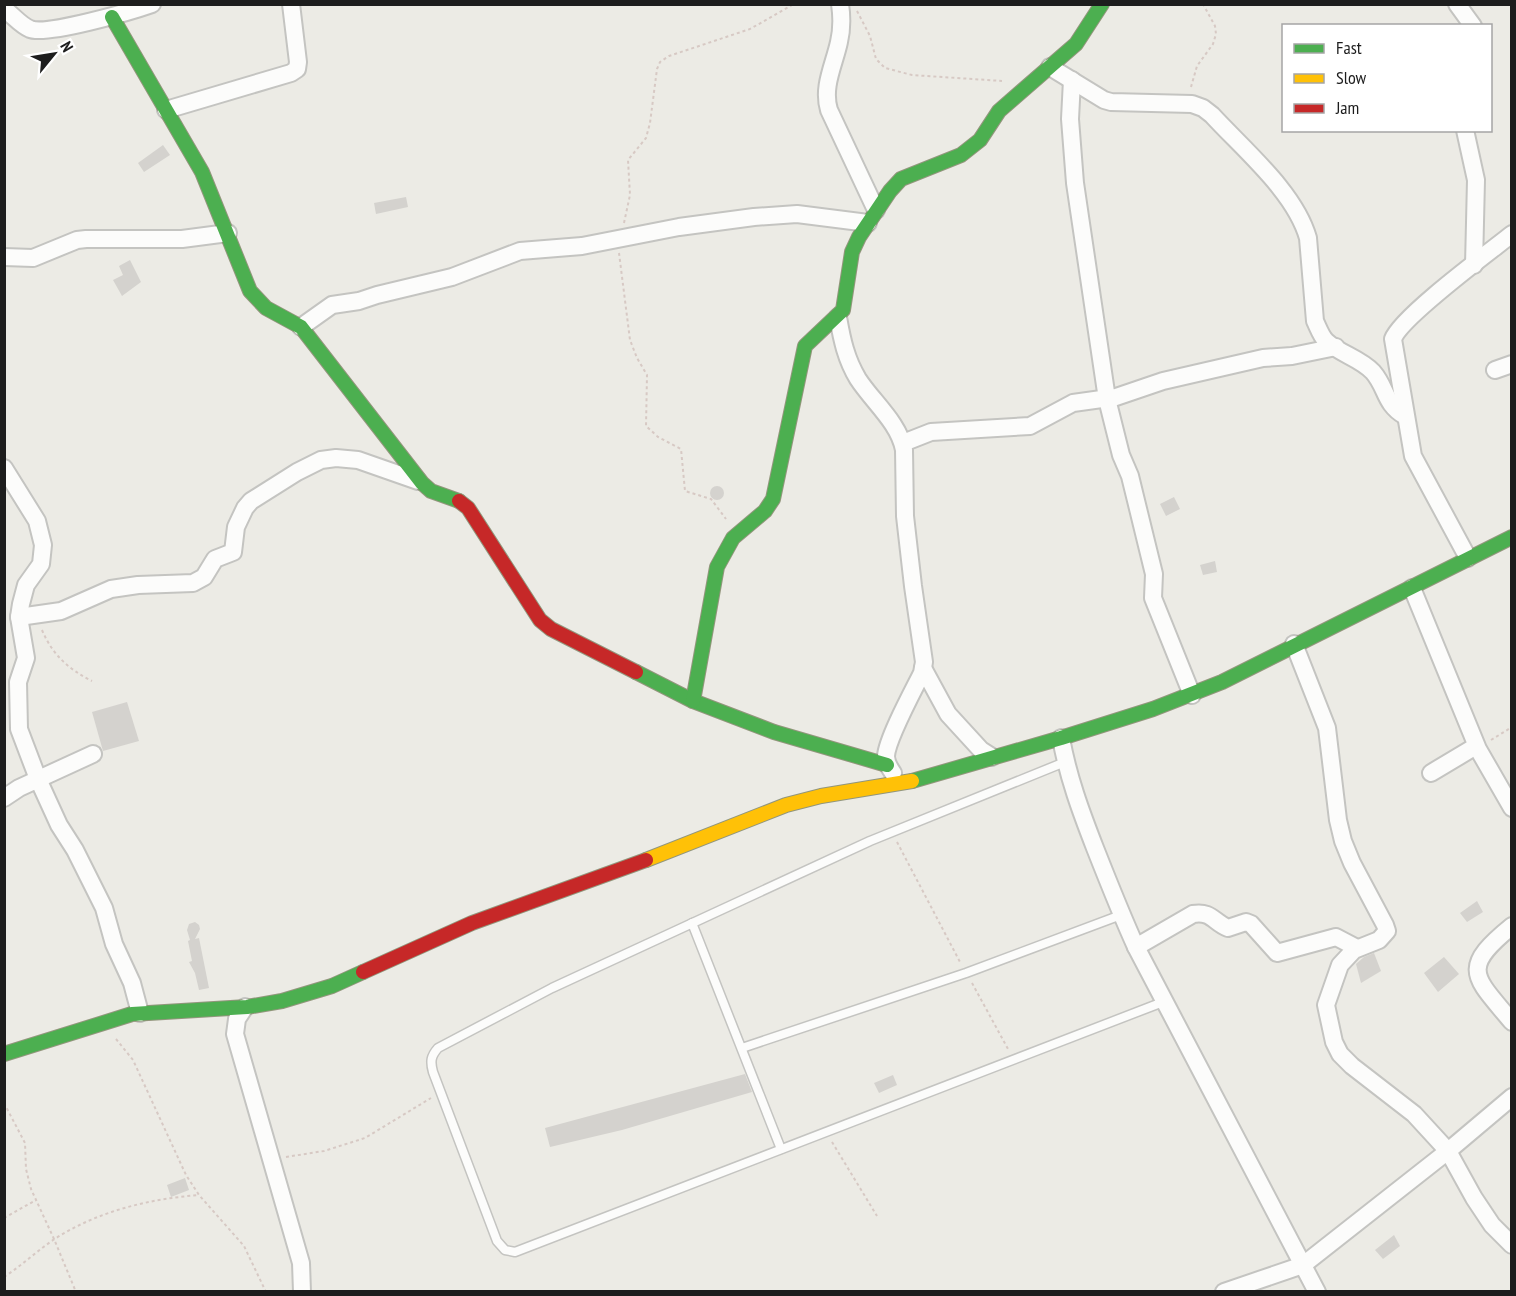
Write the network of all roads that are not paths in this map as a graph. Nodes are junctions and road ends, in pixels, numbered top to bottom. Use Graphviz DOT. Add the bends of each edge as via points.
graph roads {
  1 [pos="152,4"];
  2 [pos="291,4"];
  3 [pos="840,4"];
  4 [pos="1102,4"];
  5 [pos="1457,4"];
  6 [pos="4,9"];
  7 [pos="112,16"];
  8 [pos="1472,24"];
  9 [pos="1050,67"];
  10 [pos="1072,80"];
  11 [pos="166,110"];
  12 [pos="1465,132"];
  13 [pos="872,216"];
  14 [pos="228,233"];
  15 [pos="1512,234"];
  16 [pos="4,257"];
  17 [pos="1474,265"];
  18 [pos="838,317"];
  19 [pos="301,327"];
  20 [pos="1336,347"];
  21 [pos="1512,364"];
  22 [pos="1495,370"];
  23 [pos="1107,399"];
  24 [pos="1405,416"];
  25 [pos="903,443"];
  26 [pos="4,468"];
  27 [pos="422,483"];
  28 [pos="1512,537"];
  29 [pos="1468,558"];
  30 [pos="1412,588"];
  31 [pos="20,617"];
  32 [pos="1294,644"];
  33 [pos="924,668"];
  34 [pos="1192,695"];
  35 [pos="693,701"];
  36 [pos="1061,738"];
  37 [pos="1477,747"];
  38 [pos="93,754"];
  39 [pos="992,758"];
  40 [pos="1065,762"];
  41 [pos="887,765"];
  42 [pos="1431,772"];
  43 [pos="38,779"];
  44 [pos="901,784"];
  45 [pos="4,798"];
  46 [pos="1512,808"];
  47 [pos="1121,915"];
  48 [pos="692,923"];
  49 [pos="1512,926"];
  50 [pos="1136,946"];
  51 [pos="1357,948"];
  52 [pos="1163,1002"];
  53 [pos="245,1007"];
  54 [pos="140,1013"];
  55 [pos="1512,1022"];
  56 [pos="742,1048"];
  57 [pos="6,1052"];
  58 [pos="1512,1096"];
  59 [pos="781,1149"];
  60 [pos="1448,1151"];
  61 [pos="1512,1245"];
  62 [pos="1304,1265"];
  63 [pos="302,1292"];
  64 [pos="1224,1292"];
  65 [pos="1317,1292"];
  1 -- 7 [label="street"];
  2 -- 11 [label="street" via="297,69"];
  3 -- 13 [label="street" via="841,29 826,100"];
  4 -- 9 [label="street" via="1076,44"];
  5 -- 8 [label="street"];
  6 -- 7 [label="street" via="38,30"];
  7 -- 11 [label="street"];
  9 -- 10 [label="street"];
  9 -- 13 [label="street" via="999,111 969,150 901,179"];
  10 -- 20 [label="street" via="1111,102 1192,104 1212,115 1296,210 1308,238 1315,321 1326,341"];
  10 -- 23 [label="street" via="1070,119 1075,183"];
  11 -- 14 [label="street" via="202,172"];
  12 -- 17 [label="street" via="1476,180"];
  13 -- 18 [label="street" via="852,252 843,310"];
  13 -- 19 [label="street" via="797,214 723,220 582,246 520,251 452,277 332,305"];
  14 -- 16 [label="street" via="182,239 86,239 33,258"];
  14 -- 19 [label="street" via="250,291 266,308"];
  15 -- 17 [label="street"];
  17 -- 24 [label="street" via="1395,333 1393,346"];
  18 -- 25 [label="street" via="850,365"];
  18 -- 35 [label="street" via="805,346 768,510 736,533 717,567"];
  19 -- 27 [label="street"];
  20 -- 23 [label="street" via="1263,358 1163,381"];
  20 -- 24 [label="street" via="1370,370 1393,408"];
  21 -- 22 [label="street"];
  23 -- 25 [label="street" via="1073,403 1030,426 931,432"];
  23 -- 34 [label="street" via="1154,574 1153,598"];
  24 -- 29 [label="street" via="1413,456"];
  25 -- 33 [label="street" via="905,516"];
  26 -- 31 [label="street" via="37,520 43,545 41,564 26,585"];
  27 -- 31 [label="street" via="357,460 321,460 251,501 236,527 233,552 215,559 200,580 111,589 71,608"];
  27 -- 35 [label="street" via="431,491 465,505 545,624"];
  28 -- 29 [label="street"];
  29 -- 30 [label="street"];
  30 -- 32 [label="street"];
  30 -- 37 [label="street"];
  31 -- 43 [label="street" via="26,658 18,682 19,729"];
  32 -- 34 [label="street"];
  32 -- 51 [label="street" via="1327,728 1343,841 1387,931 1382,938"];
  33 -- 39 [label="street" via="948,714"];
  33 -- 41 [label="street" via="888,745"];
  34 -- 36 [label="street"];
  35 -- 41 [label="street" via="774,732"];
  36 -- 39 [label="street"];
  36 -- 40 [label="street"];
  37 -- 42 [label="street"];
  37 -- 46 [label="street"];
  38 -- 43 [label="street"];
  39 -- 44 [label="street"];
  40 -- 47 [label="street"];
  40 -- 48 [label="lane" via="892,832"];
  41 -- 44 [label="street"];
  43 -- 45 [label="street"];
  43 -- 54 [label="street" via="104,908"];
  44 -- 53 [label="street" via="786,805 472,923 332,986"];
  47 -- 50 [label="street"];
  47 -- 56 [label="lane" via="966,973"];
  48 -- 56 [label="lane"];
  48 -- 59 [label="lane" via="552,988 438,1048 432,1055 430,1063 497,1241 501,1247 515,1252"];
  49 -- 55 [label="street" via="1485,950 1477,964 1481,983"];
  50 -- 51 [label="street" via="1199,913 1228,928 1251,924 1278,953 1330,937 1341,938"];
  50 -- 52 [label="street"];
  51 -- 60 [label="street" via="1340,965 1327,1001 1337,1050 1414,1114"];
  52 -- 59 [label="lane"];
  52 -- 62 [label="street"];
  53 -- 54 [label="street"];
  53 -- 63 [label="street" via="237,1019 235,1034 301,1263"];
  54 -- 57 [label="street"];
  56 -- 59 [label="lane"];
  58 -- 60 [label="street"];
  60 -- 61 [label="street" via="1492,1225"];
  60 -- 62 [label="street"];
  62 -- 64 [label="street"];
  62 -- 65 [label="street"];
}
